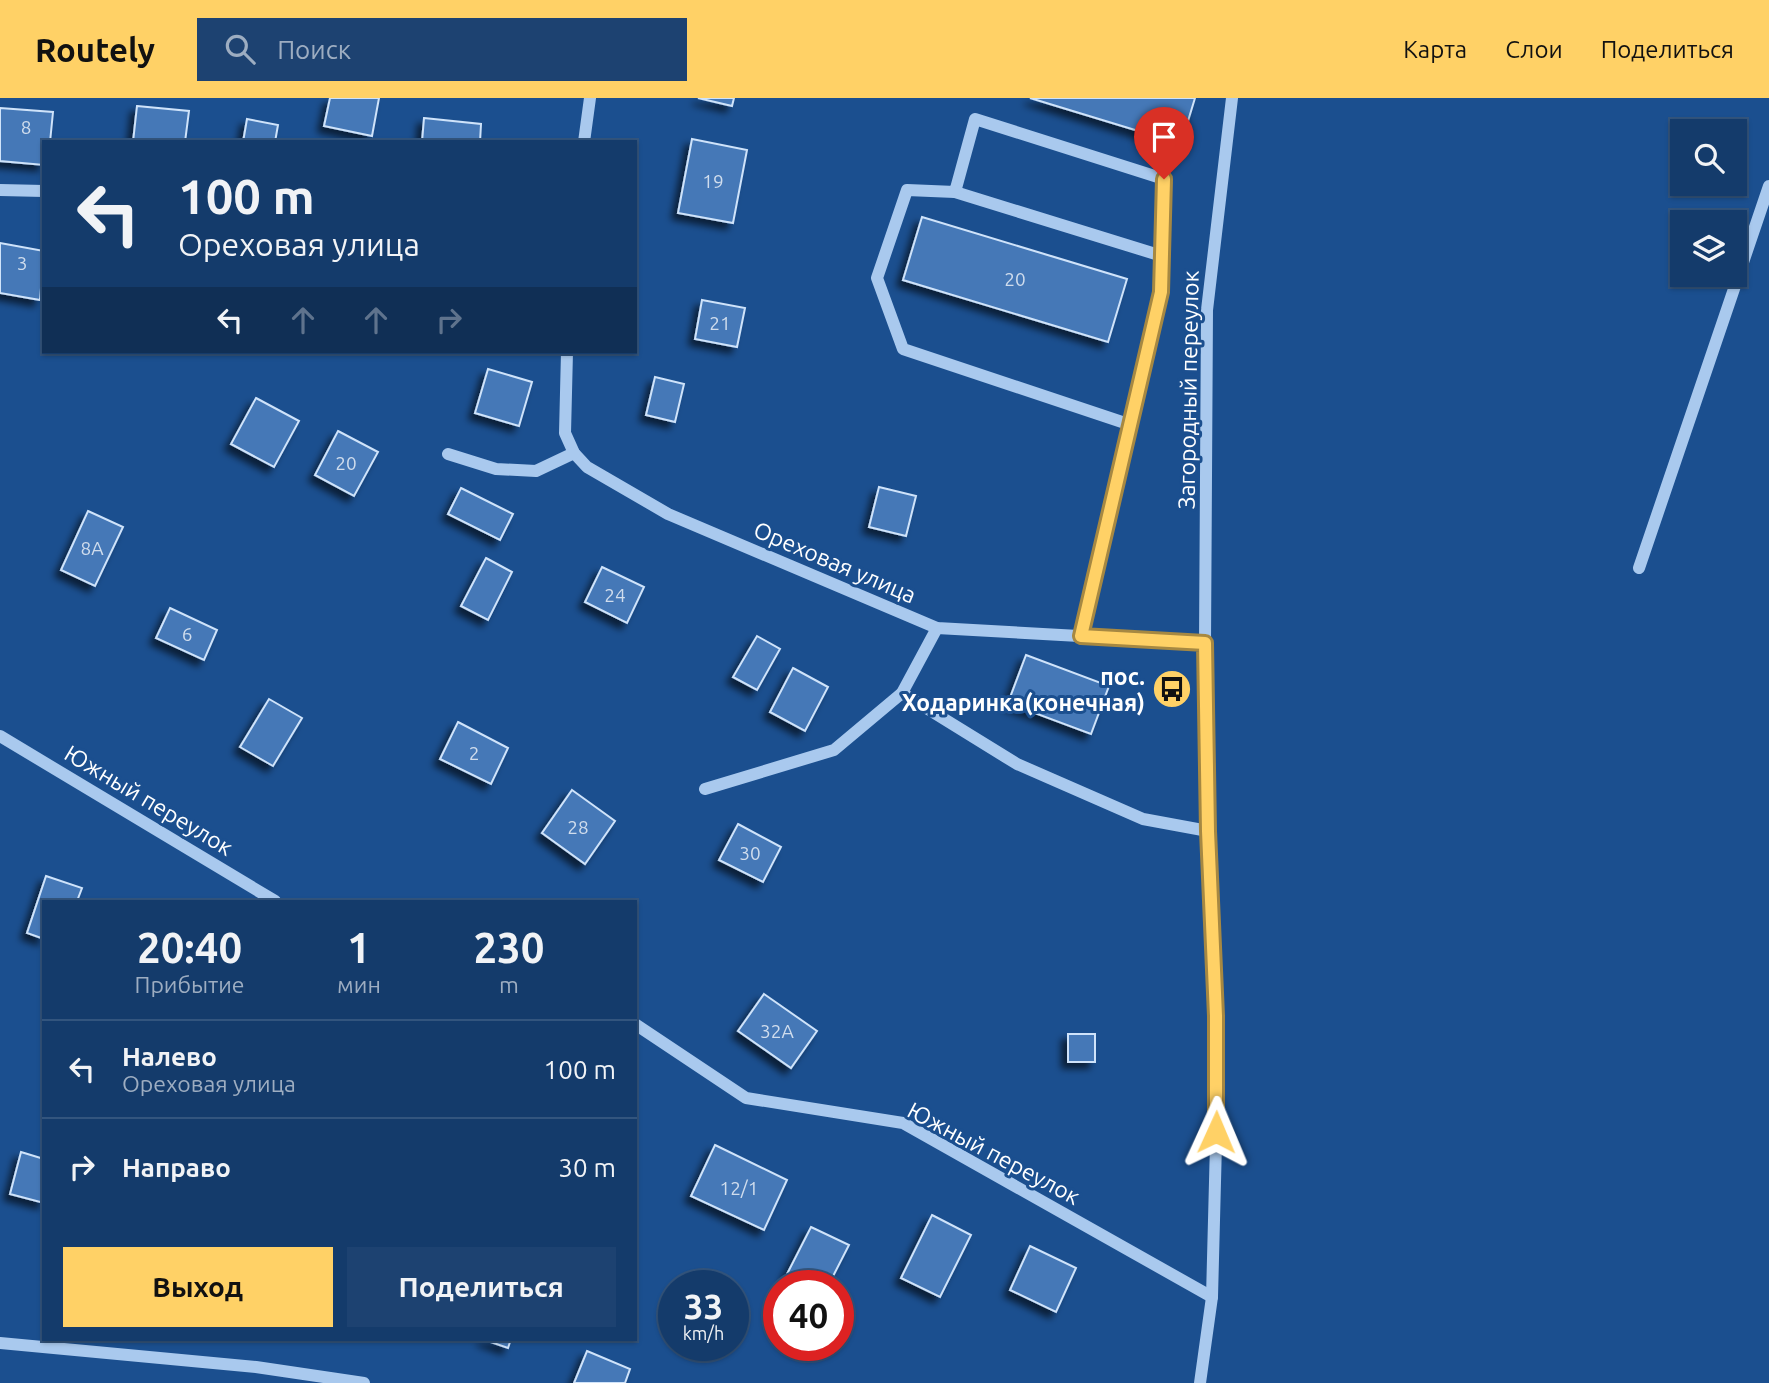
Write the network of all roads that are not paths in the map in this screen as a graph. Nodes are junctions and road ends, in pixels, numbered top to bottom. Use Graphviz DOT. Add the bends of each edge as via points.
graph roads {
  1 [pos="590,98"];
  2 [pos="1232,98"];
  3 [pos="584,140"];
  4 [pos="1769,186"];
  5 [pos="0,190"];
  6 [pos="42,191"];
  7 [pos="955,192"];
  8 [pos="1162,256"];
  9 [pos="567,354"];
  10 [pos="1128,424"];
  11 [pos="574,453"];
  12 [pos="448,454"];
  13 [pos="1639,568"];
  14 [pos="937,628"];
  15 [pos="1081,636"];
  16 [pos="1205,643"];
  17 [pos="902,693"];
  18 [pos="0,736"];
  19 [pos="705,789"];
  20 [pos="1208,831"];
  21 [pos="273,900"];
  22 [pos="637,1025"];
  23 [pos="1212,1297"];
  24 [pos="0,1343"];
  25 [pos="364,1383"];
  26 [pos="1200,1383"];
  1 -- 3 [label="street"];
  2 -- 16 [label="street, Загородный переулок" via="1207,310"];
  4 -- 13 [label="street"];
  5 -- 6 [label="street"];
  7 -- 8 [label="street"];
  7 -- 8 [label="street" via="975,119 1164,179"];
  7 -- 10 [label="street" via="907,190 877,278 903,349"];
  8 -- 10 [label="street" via="1161,292"];
  9 -- 11 [label="street" via="565,433"];
  10 -- 15 [label="street"];
  11 -- 12 [label="street" via="536,471 496,469"];
  11 -- 14 [label="street, Ореховая улица" via="587,467 668,514"];
  14 -- 15 [label="street, Ореховая улица"];
  14 -- 17 [label="street"];
  15 -- 16 [label="street, Ореховая улица"];
  16 -- 20 [label="street, Загородный переулок"];
  17 -- 19 [label="street" via="834,750"];
  17 -- 20 [label="street" via="1017,764 1143,819"];
  18 -- 21 [label="street, Южный переулок"];
  20 -- 23 [label="street, Загородный переулок" via="1217,1080"];
  22 -- 23 [label="street, Южный переулок" via="746,1098 903,1123"];
  23 -- 26 [label="street, Загородный переулок"];
  24 -- 25 [label="street" via="256,1367"];
}
